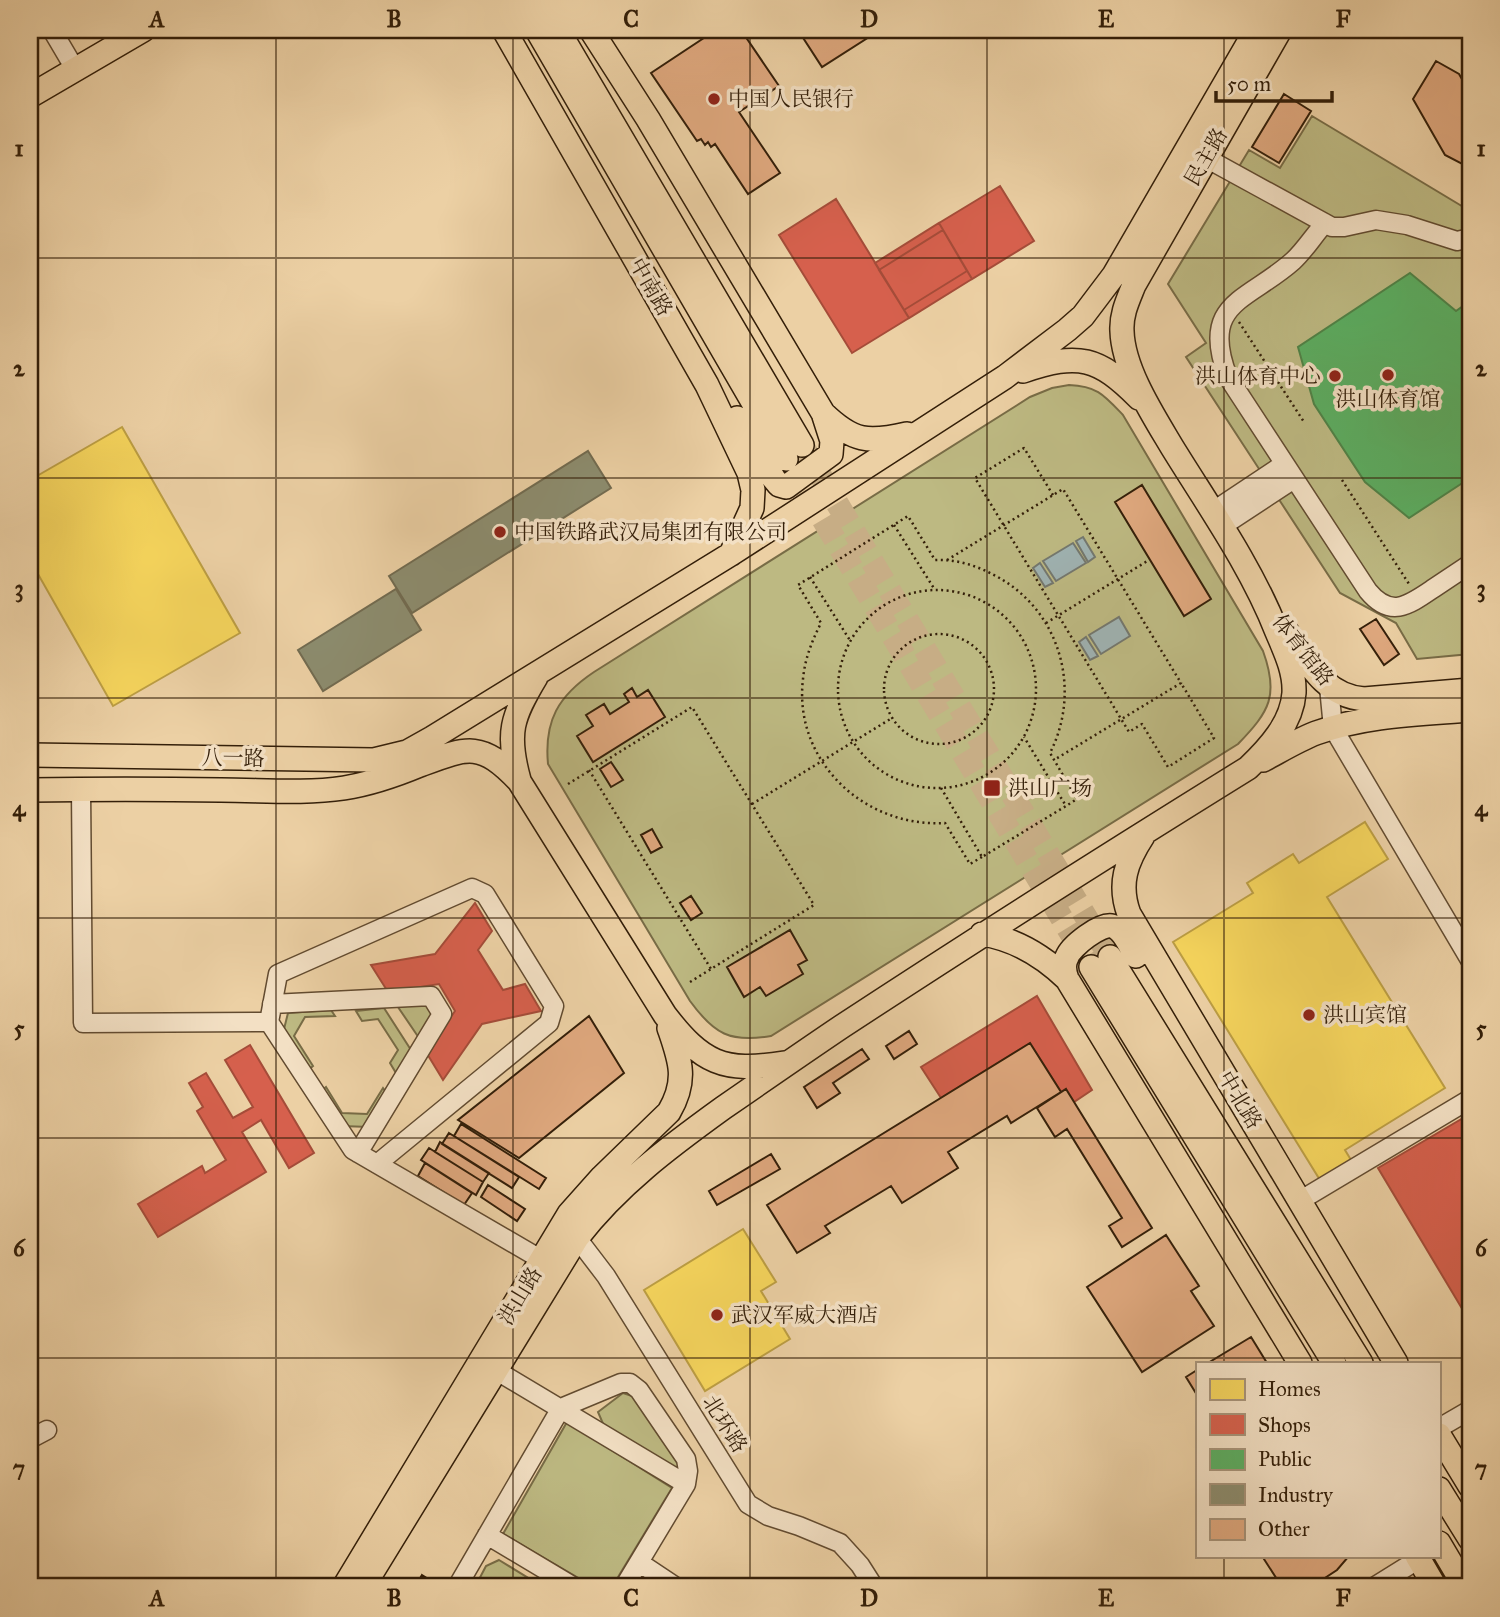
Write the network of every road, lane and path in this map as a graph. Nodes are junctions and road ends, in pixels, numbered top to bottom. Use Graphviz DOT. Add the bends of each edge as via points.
graph roads {
  1 [pos="52,30"];
  2 [pos="114,30"];
  3 [pos="143,30"];
  4 [pos="504,30"];
  5 [pos="537,30"];
  6 [pos="558,30"];
  7 [pos="591,30"];
  8 [pos="1256,30"];
  9 [pos="1280,30"];
  10 [pos="72,63"];
  11 [pos="30,79"];
  12 [pos="30,96"];
  13 [pos="1206,158"];
  14 [pos="1325,223"];
  15 [pos="1470,238"];
  16 [pos="1124,280"];
  17 [pos="1230,309"];
  18 [pos="1005,377"];
  19 [pos="707,386"];
  20 [pos="1149,408"];
  21 [pos="823,413"];
  22 [pos="1304,422"];
  23 [pos="924,430"];
  24 [pos="1289,472"];
  25 [pos="1342,480"];
  26 [pos="1053,495"];
  27 [pos="1216,520"];
  28 [pos="894,524"];
  29 [pos="1003,526"];
  30 [pos="731,554"];
  31 [pos="947,560"];
  32 [pos="1149,560"];
  33 [pos="1470,564"];
  34 [pos="810,577"];
  35 [pos="1118,579"];
  36 [pos="935,590"];
  37 [pos="1419,598"];
  38 [pos="1265,601"];
  39 [pos="1058,615"];
  40 [pos="1046,622"];
  41 [pos="851,642"];
  42 [pos="537,674"];
  43 [pos="1181,683"];
  44 [pos="1329,687"];
  45 [pos="1470,690"];
  46 [pos="1470,710"];
  47 [pos="892,718"];
  48 [pos="1121,720"];
  49 [pos="1333,728"];
  50 [pos="1024,737"];
  51 [pos="853,742"];
  52 [pos="30,755"];
  53 [pos="822,761"];
  54 [pos="1054,761"];
  55 [pos="1248,768"];
  56 [pos="589,771"];
  57 [pos="519,781"];
  58 [pos="568,783"];
  59 [pos="941,788"];
  60 [pos="81,789"];
  61 [pos="30,790"];
  62 [pos="752,804"];
  63 [pos="1066,806"];
  64 [pos="1147,831"];
  65 [pos="982,857"];
  66 [pos="982,934"];
  67 [pos="1470,960"];
  68 [pos="711,969"];
  69 [pos="1067,979"];
  70 [pos="690,982"];
  71 [pos="1172,986"];
  72 [pos="270,1013"];
  73 [pos="665,1015"];
  74 [pos="788,1062"];
  75 [pos="1470,1099"];
  76 [pos="358,1153"];
  77 [pos="377,1164"];
  78 [pos="1301,1200"];
  79 [pos="577,1238"];
  80 [pos="542,1259"];
  81 [pos="1342,1272"];
  82 [pos="1280,1331"];
  83 [pos="1299,1362"];
  84 [pos="1311,1362"];
  85 [pos="1333,1362"];
  86 [pos="1360,1362"];
  87 [pos="1373,1362"];
  88 [pos="1395,1362"];
  89 [pos="496,1371"];
  90 [pos="561,1408"];
  91 [pos="1470,1410"];
  92 [pos="1440,1427"];
  93 [pos="47,1430"];
  94 [pos="1440,1437"];
  95 [pos="30,1439"];
  96 [pos="686,1484"];
  97 [pos="1470,1486"];
  98 [pos="1440,1491"];
  99 [pos="487,1535"];
  100 [pos="1470,1539"];
  101 [pos="1440,1545"];
  102 [pos="1418,1558"];
  103 [pos="639,1563"];
  104 [pos="360,1587"];
  105 [pos="457,1587"];
  106 [pos="574,1587"];
  107 [pos="624,1587"];
  108 [pos="676,1587"];
  109 [pos="874,1587"];
  110 [pos="1374,1587"];
  111 [pos="1436,1587"];
  112 [pos="1465,1587"];
  1 -- 10 [label="street"];
  2 -- 10 [label="main road"];
  3 -- 10 [label="main road"];
  4 -- 19 [label="main road, 中南路"];
  5 -- 6 [label="main road, 中南路" via="794,452"];
  7 -- 21 [label="main road"];
  8 -- 16 [label="main road, 民主路"];
  9 -- 13 [label="main road, 民主路"];
  10 -- 11 [label="main road"];
  10 -- 12 [label="main road"];
  13 -- 14 [label="street"];
  13 -- 16 [label="main road, 民主路"];
  14 -- 15 [label="street" via="1336,228 1376,220 1457,241"];
  14 -- 17 [label="street" via="1294,260"];
  16 -- 18 [label="main road, 八一路"];
  16 -- 20 [label="main road" via="1122,330 1130,365"];
  17 -- 22 [label="path"];
  17 -- 24 [label="street" via="1218,335 1221,359 1235,391"];
  18 -- 20 [label="main road" via="1064,360 1094,364 1113,373"];
  18 -- 23 [label="main road, 八一路"];
  19 -- 21 [label="main road" via="725,397 774,479 783,486 831,454"];
  19 -- 30 [label="main road, 中南路" via="753,490 750,517"];
  20 -- 27 [label="main road"];
  21 -- 23 [label="main road" via="848,434 869,440"];
  23 -- 30 [label="main road, 八一路"];
  24 -- 27 [label="street"];
  24 -- 37 [label="street" via="1373,598 1398,607"];
  25 -- 37 [label="path"];
  26 -- 29 [label="path"];
  26 -- 29 [label="path" via="1024,448 975,478"];
  26 -- 35 [label="path" via="1063,489"];
  27 -- 38 [label="main road"];
  28 -- 31 [label="path" via="908,516 935,561"];
  28 -- 34 [label="path"];
  28 -- 36 [label="path"];
  29 -- 31 [label="path"];
  29 -- 39 [label="path"];
  30 -- 42 [label="main road, 八一路"];
  31 -- 40 [label="path" via="1003,579 1020,591"];
  32 -- 35 [label="path"];
  33 -- 37 [label="street"];
  34 -- 41 [label="path"];
  34 -- 53 [label="path" via="797,584 821,623 806,660 802,701 811,741"];
  35 -- 39 [label="path"];
  35 -- 43 [label="path"];
  36 -- 41 [label="path" via="886,605"];
  36 -- 50 [label="path" via="985,602 1022,638 1036,687"];
  38 -- 44 [label="main road, 体育馆路"];
  38 -- 55 [label="main road" via="1288,660 1294,693 1277,736"];
  39 -- 40 [label="path"];
  39 -- 48 [label="path"];
  40 -- 54 [label="path" via="1065,683 1061,724 1050,753"];
  41 -- 51 [label="path" via="843,659 838,693"];
  42 -- 52 [label="main road, 八一路" via="407,752 373,760"];
  42 -- 57 [label="main road" via="512,729"];
  43 -- 48 [label="path"];
  43 -- 48 [label="path" via="1214,738 1168,767 1142,724 1129,732"];
  44 -- 45 [label="main road, 体育馆路" via="1364,699"];
  44 -- 49 [label="street"];
  46 -- 49 [label="main road" via="1378,718"];
  47 -- 47 [label="path" via="885,679 907,644 921,637 952,635 979,650 988,663 994,685 992,708 974,733 945,745 929,744 902,730"];
  47 -- 51 [label="path"];
  48 -- 54 [label="path"];
  49 -- 55 [label="main road"];
  49 -- 67 [label="street"];
  50 -- 59 [label="path" via="989,773"];
  50 -- 63 [label="path"];
  51 -- 53 [label="path"];
  51 -- 59 [label="path" via="891,777"];
  53 -- 62 [label="path"];
  53 -- 65 [label="path" via="862,803 900,820 945,823 970,864"];
  54 -- 63 [label="path" via="1077,799"];
  55 -- 64 [label="main road, 洪山路"];
  56 -- 58 [label="path"];
  56 -- 62 [label="path" via="692,707"];
  56 -- 68 [label="path"];
  57 -- 60 [label="main road" via="500,762 467,750 344,788"];
  57 -- 73 [label="main road"];
  59 -- 65 [label="path"];
  60 -- 61 [label="main road"];
  60 -- 72 [label="street" via="83,1023"];
  62 -- 68 [label="path" via="814,905"];
  63 -- 65 [label="path"];
  64 -- 66 [label="main road, 洪山路"];
  64 -- 71 [label="main road, 中北路" via="1126,869 1124,893 1129,914"];
  66 -- 69 [label="main road" via="1024,947"];
  66 -- 74 [label="main road, 洪山路"];
  68 -- 70 [label="path"];
  69 -- 71 [label="main road" via="1069,953 1081,940 1108,925 1123,934 1145,973"];
  69 -- 82 [label="main road"];
  71 -- 78 [label="main road, 中北路"];
  72 -- 76 [label="street"];
  72 -- 76 [label="street" via="431,996 442,1014"];
  72 -- 77 [label="street" via="278,974 472,888 485,894 554,1006 548,1023"];
  73 -- 74 [label="main road" via="697,1051 723,1063 758,1068"];
  73 -- 80 [label="main road, 洪山路" via="681,1066 681,1084 669,1112 584,1195"];
  74 -- 79 [label="main road, 洪山路" via="629,1180"];
  75 -- 78 [label="street"];
  76 -- 77 [label="street"];
  77 -- 80 [label="street"];
  78 -- 81 [label="main road, 中北路"];
  79 -- 89 [label="main road, 洪山路"];
  79 -- 109 [label="street, 北环路" via="606,1276 748,1504 840,1543"];
  80 -- 104 [label="main road, 洪山路"];
  81 -- 87 [label="main road"];
  81 -- 88 [label="main road, 中北路"];
  82 -- 83 [label="main road"];
  82 -- 84 [label="main road"];
  85 -- 86 [label="main road, 中北路" via="1101,962"];
  89 -- 90 [label="street"];
  89 -- 104 [label="main road, 洪山路"];
  90 -- 96 [label="street"];
  90 -- 96 [label="street" via="630,1383 685,1459"];
  90 -- 99 [label="street"];
  91 -- 92 [label="street"];
  93 -- 95 [label="street"];
  94 -- 97 [label="main road"];
  96 -- 103 [label="street"];
  98 -- 100 [label="main road"];
  99 -- 105 [label="street"];
  99 -- 106 [label="street"];
  101 -- 112 [label="main road"];
  102 -- 110 [label="street"];
  102 -- 111 [label="main road"];
  103 -- 107 [label="street"];
  103 -- 108 [label="street"];
}
